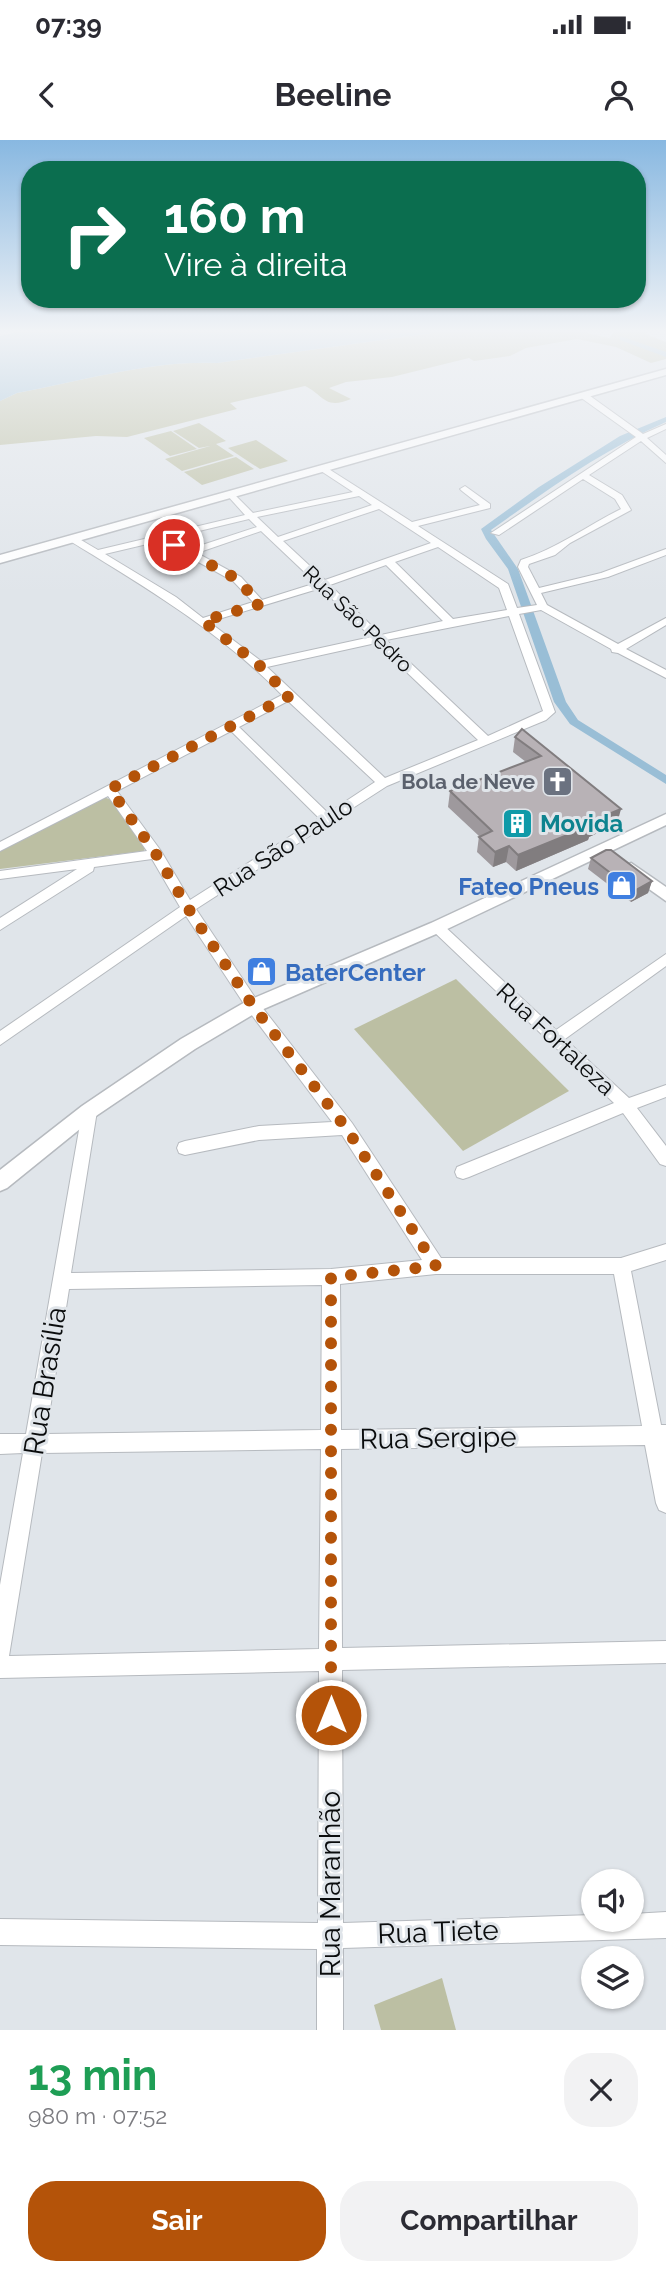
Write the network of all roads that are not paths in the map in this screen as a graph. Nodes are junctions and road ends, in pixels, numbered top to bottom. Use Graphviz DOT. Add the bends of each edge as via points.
graph roads {
  1 [pos="487,417"];
  2 [pos="505,417"];
  3 [pos="616,417"];
  4 [pos="666,426"];
  5 [pos="642,437"];
  6 [pos="666,460"];
  7 [pos="324,469"];
  8 [pos="584,476"];
  9 [pos="465,489"];
  10 [pos="235,491"];
  11 [pos="360,493"];
  12 [pos="380,505"];
  13 [pos="250,516"];
  14 [pos="117,517"];
  15 [pos="412,525"];
  16 [pos="262,528"];
  17 [pos="496,533"];
  18 [pos="160,537"];
  19 [pos="73,540"];
  20 [pos="276,540"];
  21 [pos="440,543"];
  22 [pos="0,548"];
  23 [pos="666,552"];
  24 [pos="188,553"];
  25 [pos="94,554"];
  26 [pos="0,559"];
  27 [pos="389,562"];
  28 [pos="323,584"];
  29 [pos="535,592"];
  30 [pos="260,604"];
  31 [pos="541,608"];
  32 [pos="517,611"];
  33 [pos="203,621"];
  34 [pos="666,621"];
  35 [pos="451,623"];
  36 [pos="376,639"];
  37 [pos="616,650"];
  38 [pos="259,665"];
  39 [pos="666,675"];
  40 [pos="289,696"];
  41 [pos="233,726"];
  42 [pos="485,740"];
  43 [pos="383,783"];
  44 [pos="110,789"];
  45 [pos="325,817"];
  46 [pos="666,819"];
  47 [pos="618,845"];
  48 [pos="0,847"];
  49 [pos="156,854"];
  50 [pos="575,858"];
  51 [pos="93,864"];
  52 [pos="0,875"];
  53 [pos="666,895"];
  54 [pos="188,908"];
  55 [pos="0,925"];
  56 [pos="437,927"];
  57 [pos="666,959"];
  58 [pos="253,1006"];
  59 [pos="555,1038"];
  60 [pos="0,1039"];
  61 [pos="666,1091"];
  62 [pos="626,1105"];
  63 [pos="89,1111"];
  64 [pos="346,1128"];
  65 [pos="185,1149"];
  66 [pos="666,1158"];
  67 [pos="463,1172"];
  68 [pos="0,1182"];
  69 [pos="666,1252"];
  70 [pos="436,1266"];
  71 [pos="621,1266"];
  72 [pos="331,1277"];
  73 [pos="61,1280"];
  74 [pos="660,1435"];
  75 [pos="331,1440"];
  76 [pos="0,1444"];
  77 [pos="34,1444"];
  78 [pos="666,1503"];
  79 [pos="0,1650"];
  80 [pos="666,1652"];
  81 [pos="331,1660"];
  82 [pos="0,1667"];
  83 [pos="666,1924"];
  84 [pos="0,1933"];
  85 [pos="330,1936"];
  86 [pos="330,2030"];
  1 -- 10 [label="main road"];
  2 -- 7 [label="main road"];
  3 -- 5 [label="street"];
  4 -- 5 [label="street"];
  5 -- 6 [label="street"];
  5 -- 8 [label="street"];
  7 -- 10 [label="main road"];
  7 -- 11 [label="street"];
  8 -- 17 [label="street"];
  8 -- 29 [label="street" via="619,497 626,510 567,541 552,554 522,564"];
  9 -- 15 [label="street" via="487,506"];
  10 -- 13 [label="street, Rua São Pedro"];
  10 -- 14 [label="main road"];
  10 -- 19 [label="main road"];
  11 -- 12 [label="street"];
  11 -- 13 [label="street"];
  12 -- 15 [label="street"];
  12 -- 20 [label="street"];
  13 -- 16 [label="street, Rua São Pedro"];
  13 -- 18 [label="street"];
  14 -- 19 [label="main road" via="78,532"];
  14 -- 22 [label="main road"];
  15 -- 21 [label="street"];
  16 -- 20 [label="street, Rua São Pedro"];
  16 -- 24 [label="street"];
  18 -- 24 [label="street"];
  18 -- 25 [label="street"];
  19 -- 25 [label="street"];
  19 -- 26 [label="main road"];
  20 -- 28 [label="street, Rua São Pedro"];
  21 -- 27 [label="street"];
  21 -- 32 [label="street" via="504,586"];
  23 -- 29 [label="street" via="604,575"];
  24 -- 30 [label="street" via="237,579"];
  25 -- 33 [label="street"];
  27 -- 28 [label="street"];
  27 -- 35 [label="street"];
  28 -- 30 [label="street"];
  28 -- 36 [label="street, Rua São Pedro"];
  29 -- 31 [label="street"];
  30 -- 33 [label="street"];
  31 -- 32 [label="street"];
  31 -- 37 [label="street"];
  32 -- 35 [label="street"];
  32 -- 42 [label="street, Rua São Paulo" via="549,712"];
  33 -- 38 [label="street"];
  34 -- 37 [label="street"];
  35 -- 36 [label="street"];
  36 -- 38 [label="street"];
  36 -- 42 [label="street, Rua São Pedro"];
  37 -- 39 [label="street"];
  38 -- 40 [label="street"];
  40 -- 41 [label="street"];
  40 -- 43 [label="street"];
  41 -- 44 [label="street"];
  41 -- 45 [label="street"];
  42 -- 43 [label="street, Rua São Paulo"];
  43 -- 45 [label="street, Rua São Paulo"];
  44 -- 48 [label="street"];
  44 -- 49 [label="street"];
  45 -- 54 [label="street, Rua São Paulo"];
  46 -- 47 [label="main road"];
  47 -- 50 [label="main road"];
  47 -- 50 [label="main road"];
  47 -- 53 [label="main road"];
  49 -- 51 [label="street"];
  49 -- 54 [label="street"];
  50 -- 56 [label="main road"];
  51 -- 52 [label="street"];
  51 -- 55 [label="street"];
  54 -- 58 [label="street"];
  54 -- 60 [label="street, Rua São Paulo"];
  56 -- 58 [label="main road"];
  56 -- 59 [label="street, Rua Fortaleza"];
  57 -- 59 [label="street"];
  58 -- 63 [label="main road"];
  58 -- 64 [label="street"];
  59 -- 62 [label="street, Rua Fortaleza"];
  61 -- 62 [label="street"];
  62 -- 66 [label="street, Rua Fortaleza"];
  62 -- 67 [label="street"];
  63 -- 68 [label="main road"];
  63 -- 73 [label="street, Rua Brasília"];
  64 -- 65 [label="street" via="259,1133"];
  64 -- 70 [label="street"];
  69 -- 71 [label="street"];
  70 -- 71 [label="street"];
  70 -- 72 [label="street"];
  71 -- 74 [label="street"];
  72 -- 73 [label="street"];
  72 -- 75 [label="street, Rua Maranhão"];
  73 -- 77 [label="street, Rua Brasília"];
  74 -- 75 [label="street, Rua Sergipe"];
  74 -- 78 [label="street"];
  75 -- 77 [label="street, Rua Sergipe"];
  75 -- 81 [label="street, Rua Maranhão"];
  76 -- 77 [label="street, Rua Sergipe"];
  77 -- 79 [label="street, Rua Brasília"];
  80 -- 81 [label="street"];
  81 -- 82 [label="street"];
  81 -- 85 [label="street, Rua Maranhão"];
  83 -- 85 [label="street, Rua Tiete"];
  84 -- 85 [label="street, Rua Tiete"];
  85 -- 86 [label="street, Rua Maranhão"];
}
